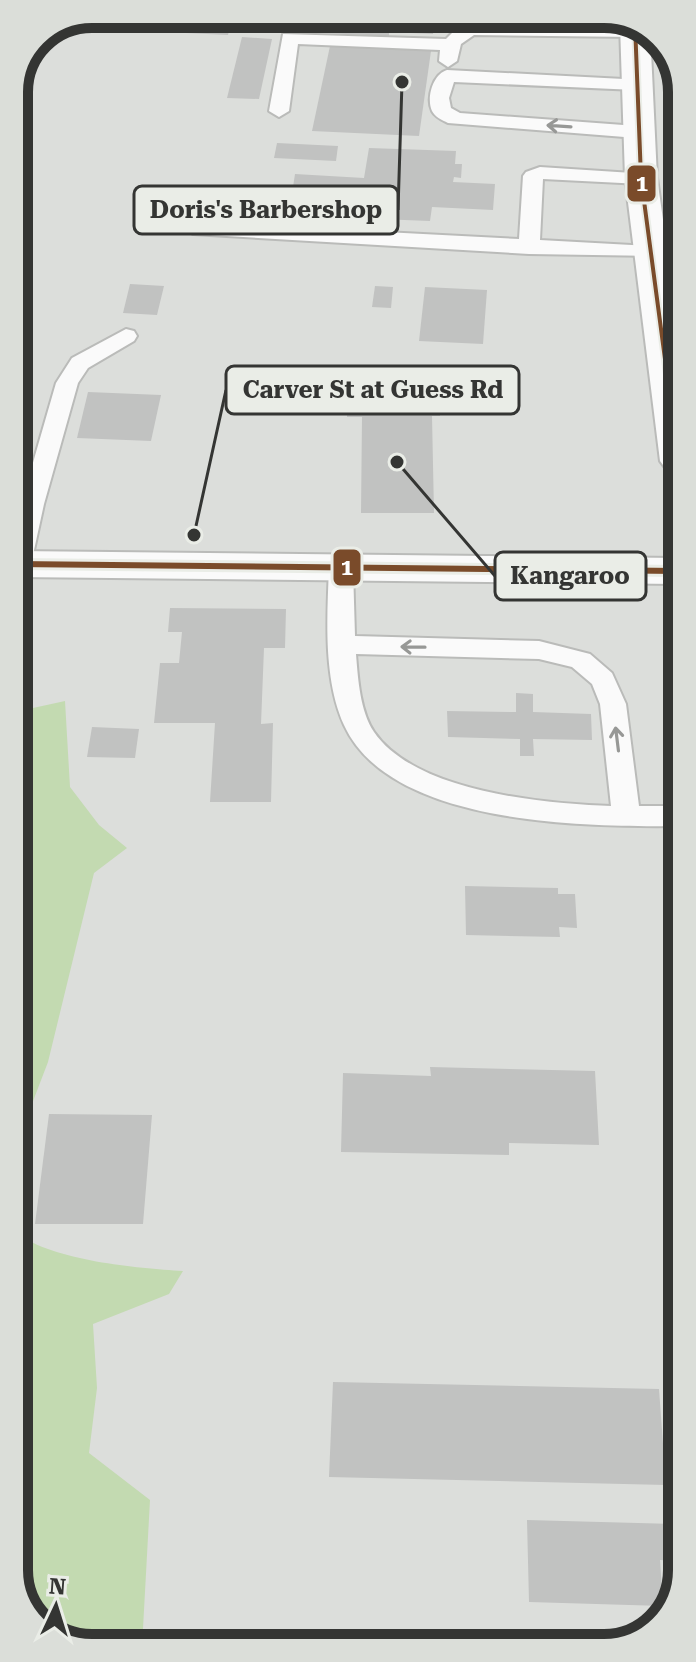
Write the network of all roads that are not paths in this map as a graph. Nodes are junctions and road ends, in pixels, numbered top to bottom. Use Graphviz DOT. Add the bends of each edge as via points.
graph roads {
  1 [pos="553,28"];
  2 [pos="635,37"];
  3 [pos="449,45"];
  4 [pos="447,76"];
  5 [pos="636,84"];
  6 [pos="279,111"];
  7 [pos="637,132"];
  8 [pos="641,178"];
  9 [pos="193,228"];
  10 [pos="529,248"];
  11 [pos="650,252"];
  12 [pos="126,336"];
  13 [pos="668,382"];
  14 [pos="28,520"];
  15 [pos="28,564"];
  16 [pos="341,568"];
  17 [pos="668,571"];
  18 [pos="344,645"];
  19 [pos="626,816"];
  20 [pos="668,816"];
  1 -- 3 [label="lane" via="471,29"];
  2 -- 5 [label="main road"];
  3 -- 4 [label="lane"];
  3 -- 6 [label="lane" via="290,38"];
  4 -- 5 [label="lane"];
  7 -- 4 [label="lane, one-way" via="455,119 442,111 439,98"];
  5 -- 7 [label="main road"];
  7 -- 8 [label="main road"];
  8 -- 10 [label="lane" via="533,176"];
  8 -- 11 [label="main road"];
  9 -- 10 [label="lane"];
  10 -- 11 [label="lane"];
  11 -- 13 [label="main road"];
  12 -- 14 [label="lane" via="80,363 67,383"];
  15 -- 16 [label="main road"];
  16 -- 17 [label="main road"];
  16 -- 18 [label="lane"];
  18 -- 19 [label="lane" via="349,702 363,736 391,763 442,790 505,809"];
  19 -- 18 [label="lane, one-way" via="613,704 603,679 581,660 539,650"];
  19 -- 20 [label="lane"];
}
